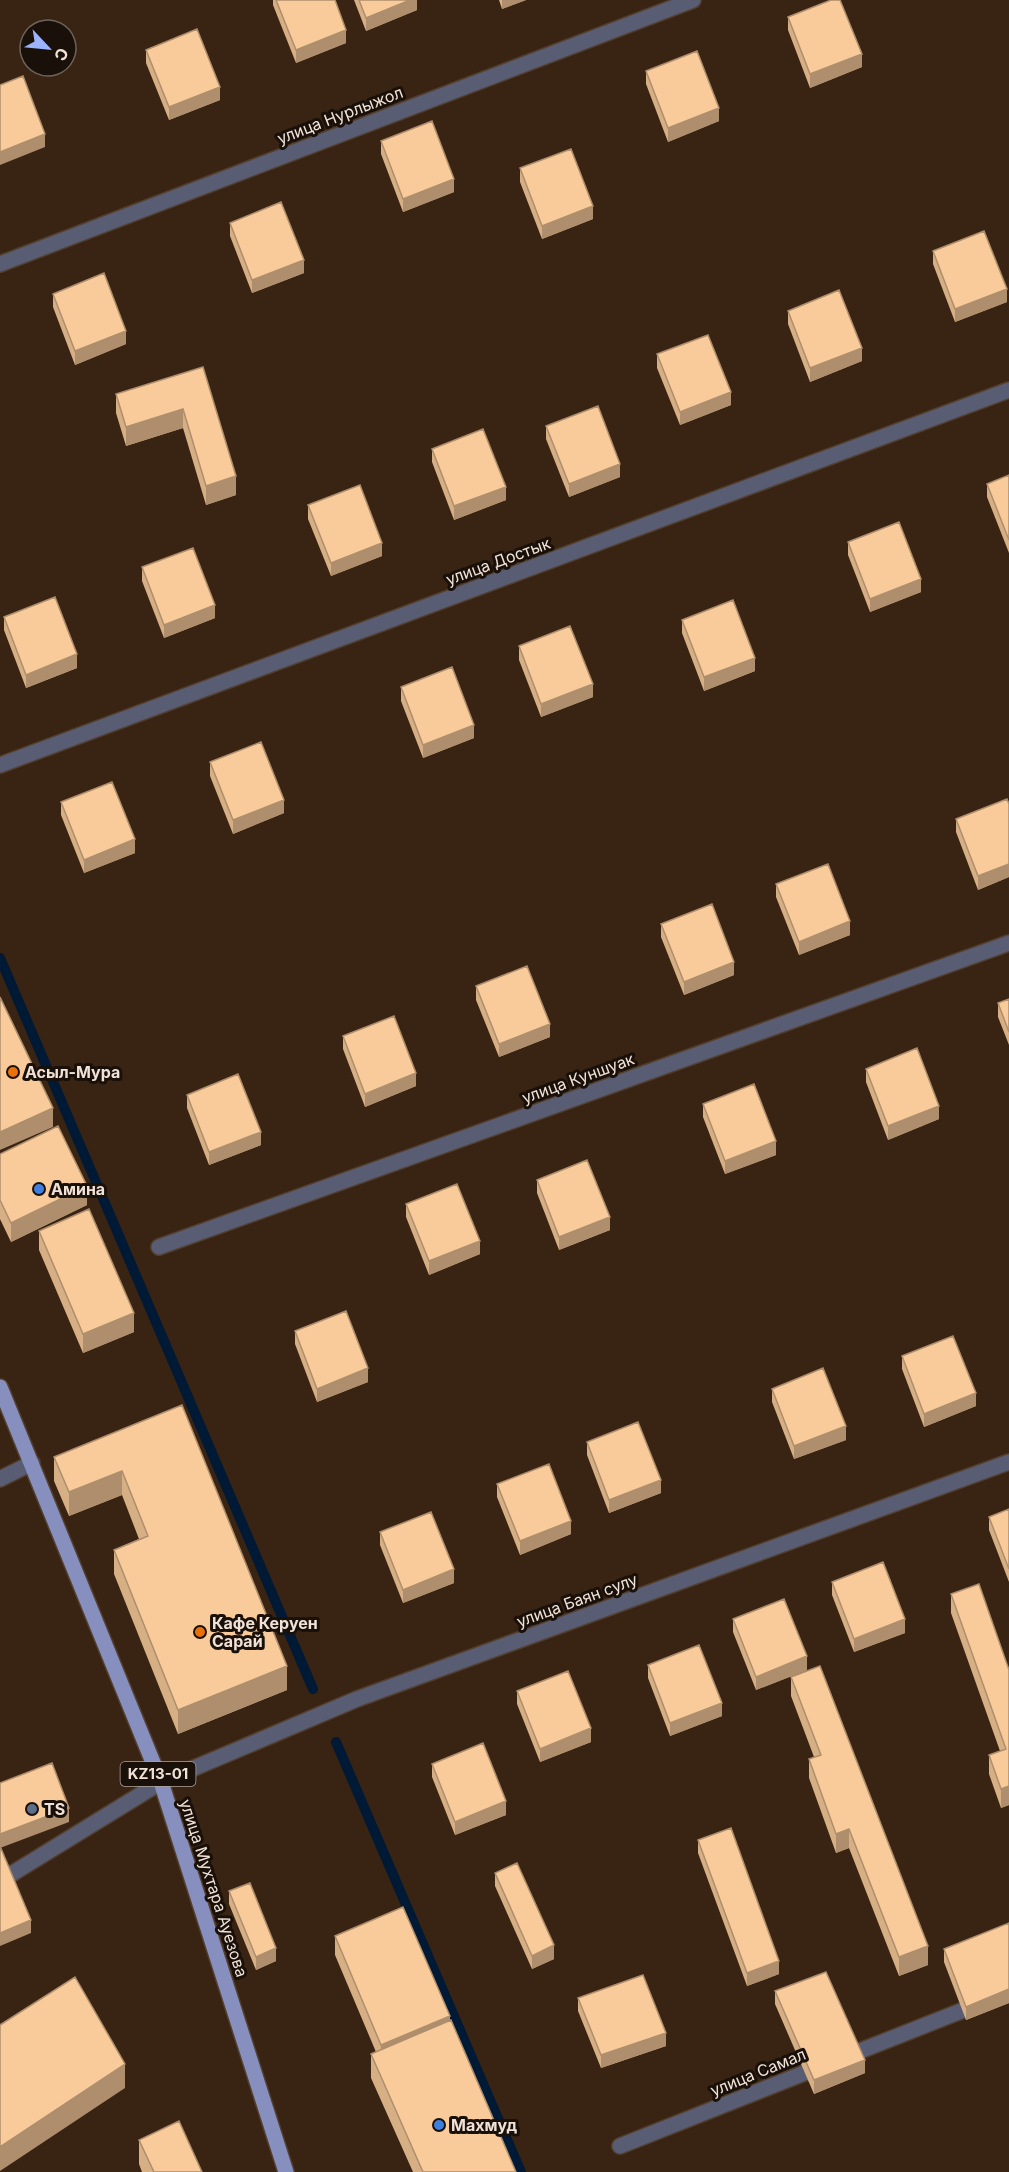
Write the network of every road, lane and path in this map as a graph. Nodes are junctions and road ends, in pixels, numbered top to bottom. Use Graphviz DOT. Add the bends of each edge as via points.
graph roads {
  1 [pos="693,0"];
  2 [pos="0,264"];
  3 [pos="1009,390"];
  4 [pos="0,765"];
  5 [pos="1009,943"];
  6 [pos="159,1247"];
  7 [pos="0,1387"];
  8 [pos="1009,1462"];
  9 [pos="32,1463"];
  10 [pos="0,1479"];
  11 [pos="161,1782"];
  12 [pos="0,1881"];
  13 [pos="1009,1992"];
  14 [pos="620,2146"];
  15 [pos="286,2172"];
  1 -- 2 [label="street, улица Нурлыжол"];
  3 -- 4 [label="street, улица Достык"];
  5 -- 6 [label="street, улица Куншуак"];
  7 -- 9 [label="main road, улица Мухтара Ауезова / KZ13-01"];
  8 -- 11 [label="street, улица Баян сулу" via="357,1700"];
  9 -- 10 [label="street"];
  9 -- 11 [label="main road, улица Мухтара Ауезова / KZ13-01"];
  11 -- 12 [label="street, улица Баян сулу"];
  11 -- 15 [label="main road, улица Мухтара Ауезова / KZ13-01"];
  13 -- 14 [label="street, улица Самал"];
}
